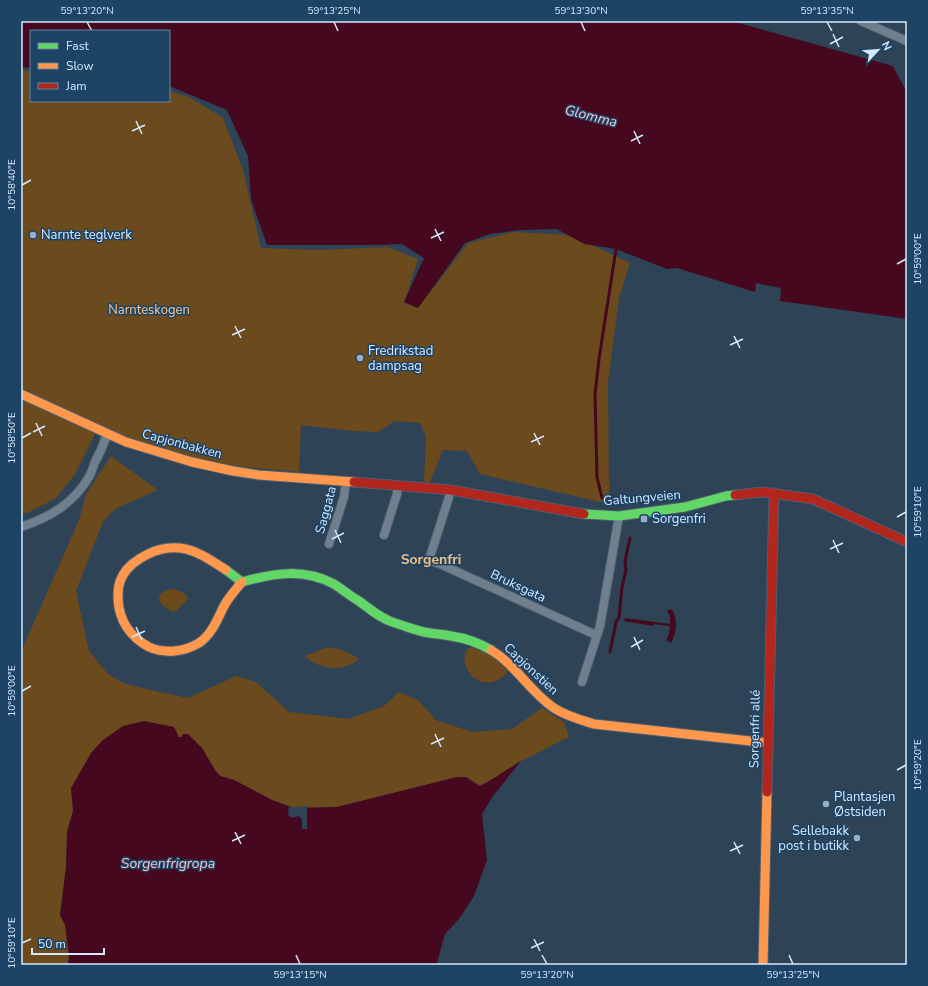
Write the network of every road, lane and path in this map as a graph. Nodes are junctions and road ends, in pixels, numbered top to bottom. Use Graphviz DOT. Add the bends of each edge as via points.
graph roads {
  1 [pos="861,21"];
  2 [pos="907,41"];
  3 [pos="21,394"];
  4 [pos="107,434"];
  5 [pos="346,481"];
  6 [pos="398,485"];
  7 [pos="451,490"];
  8 [pos="774,493"];
  9 [pos="619,516"];
  10 [pos="21,527"];
  11 [pos="384,535"];
  12 [pos="907,542"];
  13 [pos="329,544"];
  14 [pos="242,582"];
  15 [pos="596,635"];
  16 [pos="582,682"];
  17 [pos="768,743"];
  18 [pos="763,965"];
  1 -- 2 [label="street"];
  3 -- 4 [label="street, Capjonbakken"];
  4 -- 5 [label="street, Capjonbakken" via="160,454 233,471"];
  4 -- 10 [label="street" via="90,476 73,499 49,516"];
  5 -- 6 [label="street, Galtungveien"];
  5 -- 13 [label="street, Saggata" via="344,498"];
  6 -- 7 [label="street, Galtungveien"];
  6 -- 11 [label="street"];
  7 -- 9 [label="street, Galtungveien" via="580,514"];
  7 -- 15 [label="street, Bruksgata" via="429,560"];
  8 -- 9 [label="street, Galtungveien" via="726,496 685,507"];
  8 -- 12 [label="street, Galtungveien" via="813,499"];
  8 -- 17 [label="street, Sorgenfri allé"];
  9 -- 15 [label="street" via="600,626"];
  14 -- 14 [label="street" via="223,608 209,634 198,643 176,652 153,648 136,639 123,622 119,611 118,584 130,565 168,547 190,550 205,556"];
  14 -- 17 [label="street, Capjonstien" via="278,574 310,575 323,579 389,621 424,632 470,640 494,651 518,671 543,700 555,709 594,724"];
  15 -- 16 [label="street"];
  17 -- 18 [label="street, Sorgenfri allé"];
}
